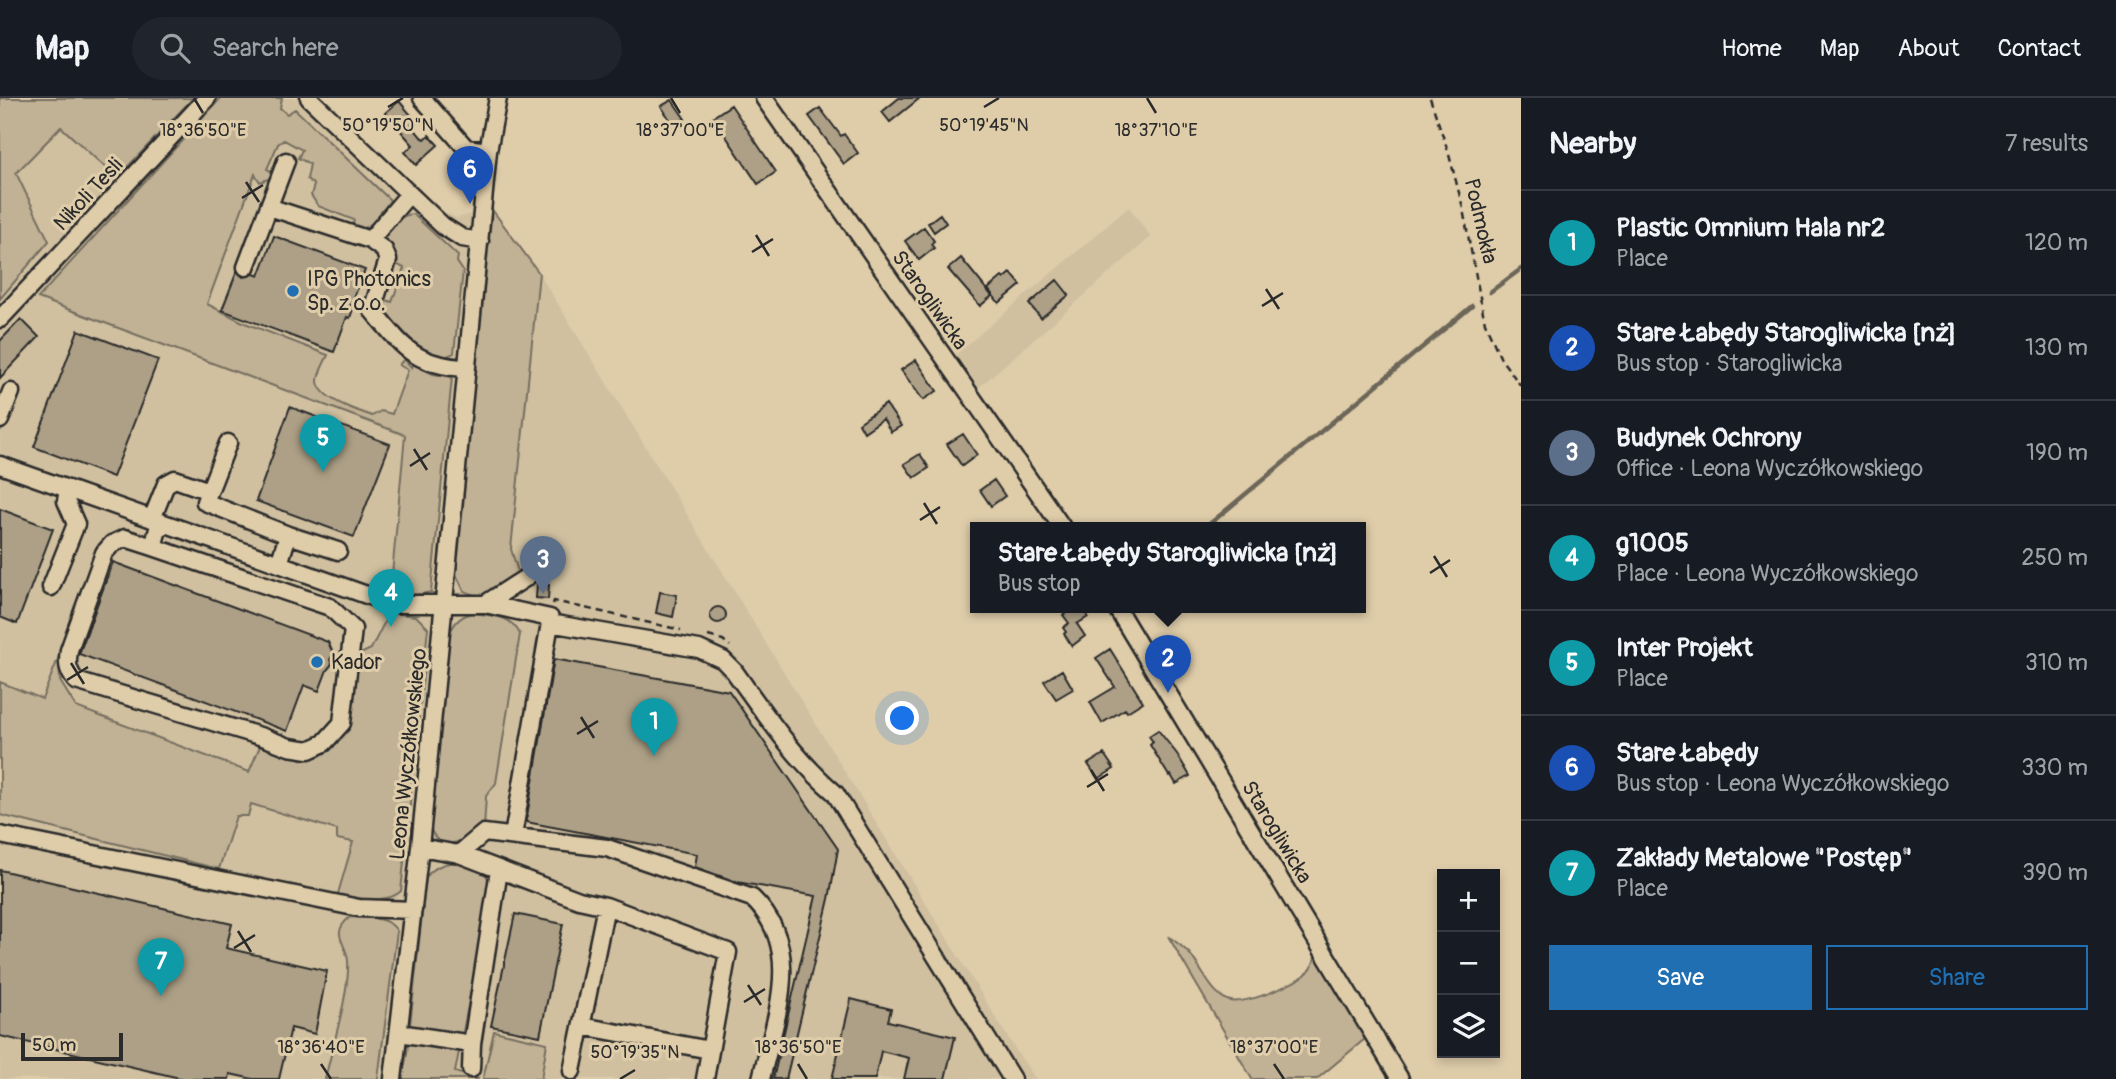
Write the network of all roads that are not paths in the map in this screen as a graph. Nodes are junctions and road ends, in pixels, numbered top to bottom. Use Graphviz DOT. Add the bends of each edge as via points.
graph roads {
  1 [pos="207,98"];
  2 [pos="309,98"];
  3 [pos="422,98"];
  4 [pos="498,98"];
  5 [pos="764,98"];
  6 [pos="488,151"];
  7 [pos="286,161"];
  8 [pos="409,194"];
  9 [pos="269,207"];
  10 [pos="370,240"];
  11 [pos="480,241"];
  12 [pos="246,267"];
  13 [pos="0,319"];
  14 [pos="467,368"];
  15 [pos="11,392"];
  16 [pos="0,420"];
  17 [pos="228,443"];
  18 [pos="0,465"];
  19 [pos="68,489"];
  20 [pos="209,491"];
  21 [pos="156,520"];
  22 [pos="1059,522"];
  23 [pos="288,535"];
  24 [pos="153,547"];
  25 [pos="338,551"];
  26 [pos="279,564"];
  27 [pos="527,577"];
  28 [pos="51,587"];
  29 [pos="345,587"];
  30 [pos="444,603"];
  31 [pos="485,604"];
  32 [pos="330,607"];
  33 [pos="1120,613"];
  34 [pos="550,623"];
  35 [pos="0,835"];
  36 [pos="513,836"];
  37 [pos="420,847"];
  38 [pos="459,854"];
  39 [pos="499,870"];
  40 [pos="606,906"];
  41 [pos="413,910"];
  42 [pos="582,1026"];
  43 [pos="399,1033"];
  44 [pos="472,1044"];
  45 [pos="710,1050"];
  46 [pos="471,1069"];
  47 [pos="572,1071"];
  48 [pos="393,1079"];
  49 [pos="705,1079"];
  50 [pos="761,1079"];
  51 [pos="1012,1079"];
  52 [pos="1400,1079"];
  1 -- 13 [label="street, Nikoli Tesli"];
  2 -- 8 [label="street"];
  3 -- 6 [label="street" via="466,148"];
  4 -- 6 [label="street, Leona Wyczółkowskiego"];
  5 -- 22 [label="street, Starogliwicka"];
  6 -- 11 [label="street, Leona Wyczółkowskiego"];
  7 -- 9 [label="street"];
  8 -- 10 [label="street"];
  8 -- 11 [label="street" via="451,233"];
  9 -- 10 [label="street"];
  9 -- 12 [label="street"];
  10 -- 14 [label="street" via="384,250 388,260 372,310 414,356"];
  11 -- 14 [label="street, Leona Wyczółkowskiego"];
  14 -- 30 [label="street, Leona Wyczółkowskiego"];
  15 -- 16 [label="street"];
  17 -- 20 [label="street"];
  18 -- 19 [label="street"];
  19 -- 21 [label="street"];
  19 -- 28 [label="street" via="66,501 76,524"];
  20 -- 21 [label="street" via="175,479 166,484"];
  20 -- 23 [label="street" via="205,502"];
  21 -- 24 [label="street"];
  21 -- 26 [label="street"];
  23 -- 25 [label="street"];
  23 -- 26 [label="street"];
  24 -- 32 [label="street"];
  24 -- 32 [label="street" via="125,538 104,553 69,649 67,664 76,681 309,750 324,743 342,723 353,629"];
  26 -- 29 [label="street"];
  27 -- 31 [label="street"];
  29 -- 30 [label="street" via="392,604"];
  29 -- 32 [label="street"];
  30 -- 31 [label="street"];
  30 -- 37 [label="street, Leona Wyczółkowskiego"];
  31 -- 34 [label="street" via="550,618"];
  33 -- 52 [label="street, Starogliwicka"];
  34 -- 36 [label="street"];
  34 -- 51 [label="street" via="699,649 723,660 789,746 835,793"];
  35 -- 41 [label="street" via="359,908"];
  36 -- 38 [label="street" via="485,833"];
  36 -- 50 [label="street" via="607,848 739,892 762,907 775,929 783,965"];
  37 -- 38 [label="street"];
  37 -- 41 [label="street, Leona Wyczółkowskiego"];
  38 -- 39 [label="street"];
  39 -- 40 [label="street" via="579,901"];
  39 -- 44 [label="street"];
  40 -- 42 [label="street"];
  40 -- 45 [label="street" via="728,952"];
  41 -- 43 [label="street, Leona Wyczółkowskiego"];
  42 -- 45 [label="street"];
  42 -- 47 [label="street"];
  43 -- 44 [label="street"];
  43 -- 48 [label="street, Leona Wyczółkowskiego"];
  44 -- 46 [label="street"];
  45 -- 49 [label="street"];
}
